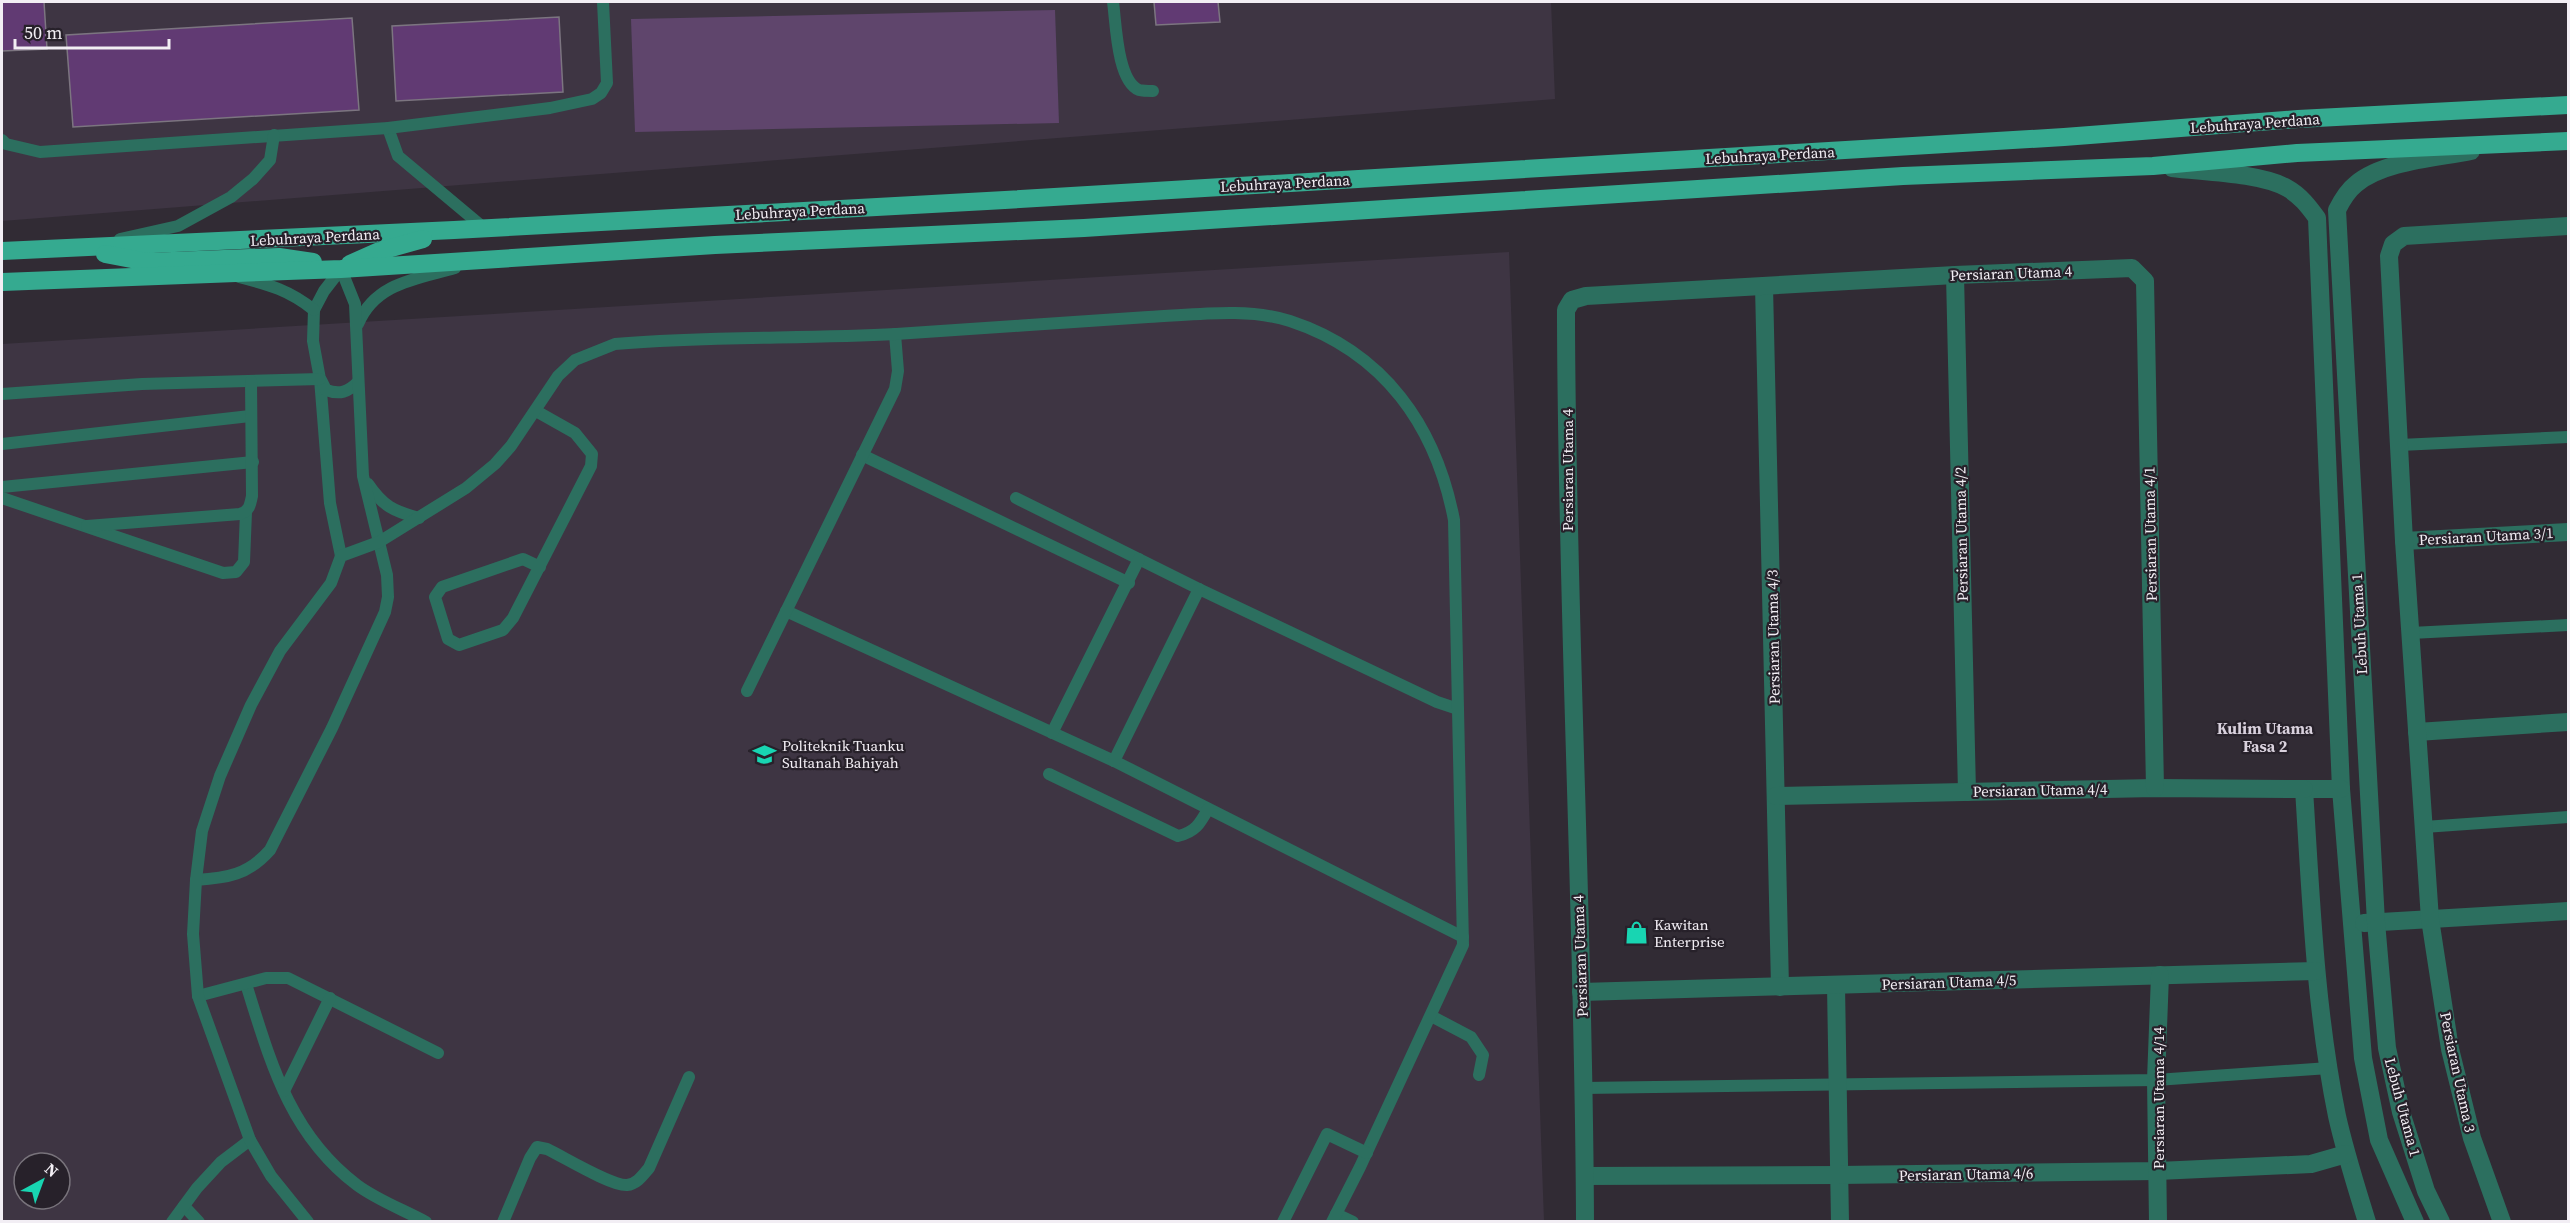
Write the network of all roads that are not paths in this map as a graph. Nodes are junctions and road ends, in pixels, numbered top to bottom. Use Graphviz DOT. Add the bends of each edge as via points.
graph roads {
  1 [pos="603,2"];
  2 [pos="1113,2"];
  3 [pos="1153,91"];
  4 [pos="2568,105"];
  5 [pos="388,128"];
  6 [pos="274,135"];
  7 [pos="2,140"];
  8 [pos="2568,141"];
  9 [pos="2508,144"];
  10 [pos="2153,166"];
  11 [pos="2568,226"];
  12 [pos="484,228"];
  13 [pos="454,230"];
  14 [pos="74,249"];
  15 [pos="2,250"];
  16 [pos="479,261"];
  17 [pos="340,269"];
  18 [pos="220,273"];
  19 [pos="1955,275"];
  20 [pos="2145,281"];
  21 [pos="2,284"];
  22 [pos="1764,286"];
  23 [pos="314,310"];
  24 [pos="356,329"];
  25 [pos="895,334"];
  26 [pos="320,379"];
  27 [pos="251,381"];
  28 [pos="358,382"];
  29 [pos="2,394"];
  30 [pos="536,411"];
  31 [pos="250,416"];
  32 [pos="2568,437"];
  33 [pos="2,444"];
  34 [pos="2400,445"];
  35 [pos="862,455"];
  36 [pos="253,462"];
  37 [pos="363,476"];
  38 [pos="2,487"];
  39 [pos="2,498"];
  40 [pos="1016,498"];
  41 [pos="246,512"];
  42 [pos="419,518"];
  43 [pos="81,526"];
  44 [pos="2568,532"];
  45 [pos="2404,541"];
  46 [pos="380,542"];
  47 [pos="341,556"];
  48 [pos="1139,559"];
  49 [pos="540,567"];
  50 [pos="1129,583"];
  51 [pos="1199,589"];
  52 [pos="786,610"];
  53 [pos="2568,626"];
  54 [pos="2411,633"];
  55 [pos="747,691"];
  56 [pos="1458,709"];
  57 [pos="2568,722"];
  58 [pos="2417,732"];
  59 [pos="1052,733"];
  60 [pos="1114,761"];
  61 [pos="1049,774"];
  62 [pos="2155,788"];
  63 [pos="2304,789"];
  64 [pos="2341,789"];
  65 [pos="1967,792"];
  66 [pos="1776,796"];
  67 [pos="1208,810"];
  68 [pos="2568,817"];
  69 [pos="2424,827"];
  70 [pos="196,880"];
  71 [pos="2568,911"];
  72 [pos="2430,919"];
  73 [pos="2376,922"];
  74 [pos="2351,924"];
  75 [pos="1463,937"];
  76 [pos="2316,971"];
  77 [pos="2160,975"];
  78 [pos="246,984"];
  79 [pos="1836,986"];
  80 [pos="1780,987"];
  81 [pos="1581,992"];
  82 [pos="198,996"];
  83 [pos="330,998"];
  84 [pos="1431,1016"];
  85 [pos="438,1053"];
  86 [pos="2329,1068"];
  87 [pos="1479,1075"];
  88 [pos="689,1077"];
  89 [pos="2156,1080"];
  90 [pos="1837,1083"];
  91 [pos="1583,1088"];
  92 [pos="284,1091"];
  93 [pos="250,1140"];
  94 [pos="1367,1153"];
  95 [pos="2346,1154"];
  96 [pos="2158,1171"];
  97 [pos="1839,1175"];
  98 [pos="1585,1176"];
  99 [pos="184,1206"];
  100 [pos="1334,1217"];
  101 [pos="172,1221"];
  102 [pos="199,1221"];
  103 [pos="308,1221"];
  104 [pos="426,1221"];
  105 [pos="503,1221"];
  106 [pos="1283,1221"];
  107 [pos="1353,1221"];
  108 [pos="1585,1221"];
  109 [pos="1840,1221"];
  110 [pos="2158,1221"];
  111 [pos="2367,1221"];
  112 [pos="2415,1221"];
  113 [pos="2441,1221"];
  114 [pos="2502,1221"];
  1 -- 5 [label="lane" via="607,83 592,99"];
  2 -- 3 [label="lane" via="1123,71 1139,90"];
  4 -- 12 [label="main road, Lebuhraya Perdana"];
  5 -- 6 [label="lane"];
  5 -- 12 [label="lane" via="398,156"];
  6 -- 7 [label="lane" via="40,152"];
  6 -- 14 [label="lane" via="270,160 231,197 178,226"];
  8 -- 9 [label="main road, Lebuhraya Perdana"];
  9 -- 10 [label="main road, Lebuhraya Perdana" via="2297,153"];
  9 -- 73 [label="street, Lebuh Utama 1" via="2385,168 2356,184 2337,210"];
  10 -- 16 [label="main road, Lebuhraya Perdana" via="1891,177"];
  10 -- 64 [label="street, Lebuh Utama 1" via="2269,180 2289,189 2317,218"];
  11 -- 34 [label="street, Persiaran Utama 3" via="2404,236 2392,244 2389,256"];
  12 -- 13 [label="main road, Lebuhraya Perdana"];
  13 -- 14 [label="main road, Lebuhraya Perdana"];
  13 -- 17 [label="main road" via="377,252"];
  14 -- 15 [label="main road, Lebuhraya Perdana"];
  14 -- 17 [label="main road" via="147,262 279,257"];
  16 -- 17 [label="main road, Lebuhraya Perdana"];
  16 -- 24 [label="lane" via="397,285 376,297 364,310"];
  17 -- 18 [label="main road, Lebuhraya Perdana"];
  17 -- 23 [label="lane"];
  17 -- 24 [label="lane" via="355,304"];
  18 -- 21 [label="main road, Lebuhraya Perdana"];
  18 -- 23 [label="lane" via="279,287"];
  19 -- 20 [label="street, Persiaran Utama 4" via="2132,268"];
  19 -- 22 [label="street, Persiaran Utama 4"];
  19 -- 65 [label="street, Persiaran Utama 4/2"];
  20 -- 62 [label="street, Persiaran Utama 4/1"];
  22 -- 66 [label="street, Persiaran Utama 4/3"];
  22 -- 81 [label="street, Persiaran Utama 4" via="1586,296 1572,300 1566,310 1567,515"];
  23 -- 26 [label="lane" via="313,341"];
  24 -- 28 [label="lane"];
  25 -- 30 [label="lane" via="615,344 575,360 549,388"];
  25 -- 35 [label="lane" via="895,389"];
  25 -- 56 [label="lane" via="1200,314 1257,314 1289,321 1357,354 1407,404 1438,462 1450,502 1454,520"];
  26 -- 27 [label="lane"];
  26 -- 28 [label="lane" via="326,390 337,394"];
  26 -- 47 [label="lane" via="330,503"];
  27 -- 29 [label="lane"];
  27 -- 31 [label="lane"];
  28 -- 37 [label="lane"];
  30 -- 42 [label="lane" via="495,464"];
  30 -- 49 [label="lane" via="575,434 592,454 591,466"];
  31 -- 33 [label="lane"];
  31 -- 36 [label="lane"];
  32 -- 34 [label="lane"];
  34 -- 45 [label="street, Persiaran Utama 3"];
  35 -- 50 [label="lane"];
  35 -- 52 [label="lane"];
  36 -- 38 [label="lane"];
  36 -- 41 [label="lane" via="250,506"];
  37 -- 42 [label="lane" via="379,501"];
  37 -- 46 [label="lane"];
  39 -- 43 [label="lane"];
  40 -- 48 [label="lane"];
  41 -- 43 [label="lane"];
  41 -- 43 [label="lane" via="244,562 236,572 223,573"];
  42 -- 46 [label="lane"];
  44 -- 45 [label="street, Persiaran Utama 3/1"];
  45 -- 54 [label="street, Persiaran Utama 3"];
  46 -- 47 [label="lane"];
  46 -- 70 [label="lane" via="387,575 385,612 270,850 261,861 228,878"];
  47 -- 70 [label="lane" via="331,584 280,651 251,705 220,776 202,831"];
  48 -- 50 [label="lane"];
  48 -- 51 [label="lane"];
  49 -- 49 [label="lane" via="523,559 442,587 435,597 448,639 459,645 503,630"];
  50 -- 59 [label="lane"];
  51 -- 56 [label="lane"];
  51 -- 60 [label="lane"];
  52 -- 55 [label="lane"];
  52 -- 59 [label="lane"];
  53 -- 54 [label="lane"];
  54 -- 58 [label="street, Persiaran Utama 3"];
  56 -- 75 [label="lane"];
  57 -- 58 [label="street"];
  58 -- 69 [label="street, Persiaran Utama 3"];
  59 -- 60 [label="lane"];
  60 -- 67 [label="lane"];
  61 -- 67 [label="lane" via="1178,836 1198,828"];
  62 -- 63 [label="street, Persiaran Utama 4/4"];
  62 -- 65 [label="street, Persiaran Utama 4/4"];
  63 -- 64 [label="street, Persiaran Utama 4/4"];
  63 -- 76 [label="street"];
  64 -- 74 [label="street, Lebuh Utama 1"];
  65 -- 66 [label="street, Persiaran Utama 4/4"];
  66 -- 80 [label="street, Persiaran Utama 4/3"];
  67 -- 75 [label="lane"];
  68 -- 69 [label="lane"];
  69 -- 72 [label="street, Persiaran Utama 3"];
  70 -- 82 [label="lane" via="193,934"];
  71 -- 72 [label="street"];
  72 -- 73 [label="street"];
  72 -- 114 [label="street, Persiaran Utama 3" via="2451,1049 2472,1138"];
  73 -- 74 [label="street"];
  73 -- 113 [label="street, Lebuh Utama 1" via="2387,1048 2401,1112"];
  74 -- 112 [label="street, Lebuh Utama 1" via="2363,1058 2379,1140"];
  75 -- 84 [label="lane" via="1463,945"];
  76 -- 77 [label="street, Persiaran Utama 4/5"];
  76 -- 86 [label="street"];
  77 -- 79 [label="street, Persiaran Utama 4/5"];
  77 -- 89 [label="street, Persiaran Utama 4/14"];
  78 -- 82 [label="lane"];
  78 -- 83 [label="lane" via="266,978 288,978"];
  78 -- 92 [label="lane" via="272,1068"];
  79 -- 80 [label="street, Persiaran Utama 4/5"];
  79 -- 90 [label="street"];
  80 -- 81 [label="street, Persiaran Utama 4/5"];
  81 -- 91 [label="street, Persiaran Utama 4"];
  82 -- 93 [label="lane"];
  83 -- 85 [label="lane"];
  83 -- 92 [label="lane"];
  84 -- 87 [label="lane" via="1471,1037 1483,1055"];
  84 -- 94 [label="lane"];
  86 -- 89 [label="lane"];
  86 -- 95 [label="street"];
  88 -- 105 [label="lane" via="641,1178 628,1185 615,1183 537,1147"];
  89 -- 90 [label="lane"];
  89 -- 96 [label="street, Persiaran Utama 4/14"];
  90 -- 91 [label="lane"];
  90 -- 97 [label="street"];
  91 -- 98 [label="street, Persiaran Utama 4"];
  92 -- 104 [label="lane" via="304,1131 329,1163 360,1187"];
  93 -- 99 [label="lane" via="221,1162"];
  93 -- 103 [label="lane" via="271,1176"];
  94 -- 100 [label="lane"];
  94 -- 106 [label="lane" via="1327,1134"];
  95 -- 96 [label="street, Persiaran Utama 4/6" via="2311,1164"];
  95 -- 111 [label="street"];
  96 -- 97 [label="street, Persiaran Utama 4/6"];
  96 -- 110 [label="street, Persiaran Utama 4/14"];
  97 -- 98 [label="street, Persiaran Utama 4/6"];
  97 -- 109 [label="street"];
  98 -- 108 [label="street, Persiaran Utama 4"];
  99 -- 101 [label="lane"];
  99 -- 102 [label="lane"];
  100 -- 107 [label="lane"];
}
